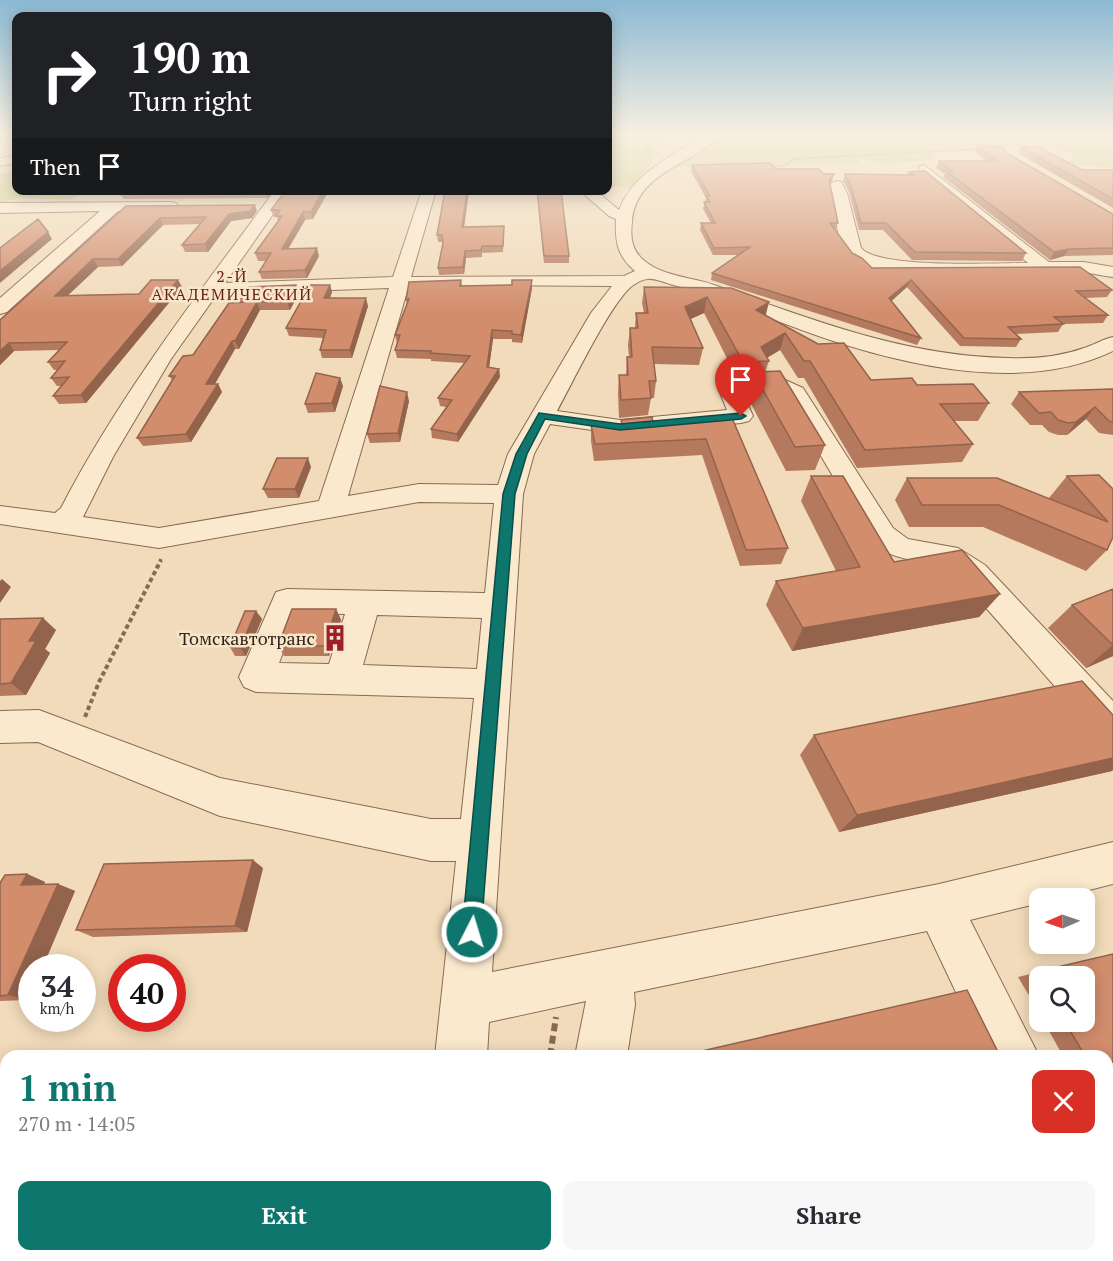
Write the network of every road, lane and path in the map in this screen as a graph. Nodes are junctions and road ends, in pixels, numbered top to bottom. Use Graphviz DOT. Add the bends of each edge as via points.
graph roads {
  1 [pos="428,195"];
  2 [pos="591,195"];
  3 [pos="637,195"];
  4 [pos="842,195"];
  5 [pos="956,195"];
  6 [pos="278,197"];
  7 [pos="249,205"];
  8 [pos="182,206"];
  9 [pos="114,207"];
  10 [pos="0,208"];
  11 [pos="624,217"];
  12 [pos="1044,267"];
  13 [pos="1113,272"];
  14 [pos="637,277"];
  15 [pos="401,284"];
  16 [pos="211,289"];
  17 [pos="0,308"];
  18 [pos="1113,343"];
  19 [pos="1086,354"];
  20 [pos="1113,364"];
  21 [pos="542,416"];
  22 [pos="509,494"];
  23 [pos="330,510"];
  24 [pos="0,515"];
  25 [pos="62,523"];
  26 [pos="173,536"];
  27 [pos="365,603"];
  28 [pos="499,606"];
  29 [pos="342,680"];
  30 [pos="493,684"];
  31 [pos="1113,726"];
  32 [pos="0,727"];
  33 [pos="75,740"];
  34 [pos="480,840"];
  35 [pos="1113,863"];
  36 [pos="939,906"];
  37 [pos="608,975"];
  38 [pos="466,1002"];
  39 [pos="462,1050"];
  40 [pos="602,1050"];
  41 [pos="1010,1050"];
  1 -- 15 [label="street"];
  2 -- 11 [label="street"];
  3 -- 11 [label="street"];
  4 -- 12 [label="street" via="856,254 865,260 903,267"];
  5 -- 12 [label="street"];
  6 -- 7 [label="street"];
  6 -- 16 [label="street"];
  8 -- 9 [label="street"];
  9 -- 10 [label="street"];
  9 -- 17 [label="street"];
  11 -- 14 [label="street" via="623,240"];
  12 -- 13 [label="street"];
  14 -- 15 [label="street"];
  14 -- 19 [label="street" via="703,286 905,354 978,364 1050,362"];
  14 -- 21 [label="street" via="601,313"];
  15 -- 16 [label="street"];
  15 -- 23 [label="street"];
  16 -- 25 [label="street" via="161,359 100,457 72,513"];
  18 -- 19 [label="street"];
  19 -- 20 [label="street"];
  21 -- 22 [label="street" via="521,454"];
  21 -- 31 [label="street" via="620,427 741,416 729,388 783,386 795,393 874,527 887,542 909,551 938,553 957,560 974,573"];
  22 -- 23 [label="street" via="419,493"];
  22 -- 28 [label="street"];
  23 -- 26 [label="street"];
  24 -- 25 [label="street"];
  25 -- 26 [label="street" via="159,538"];
  26 -- 33 [label="path" via="99,682"];
  27 -- 28 [label="street"];
  27 -- 29 [label="street"];
  27 -- 29 [label="street" via="286,601 256,677"];
  28 -- 30 [label="street"];
  29 -- 30 [label="street"];
  30 -- 34 [label="street"];
  32 -- 33 [label="street" via="39,726"];
  33 -- 34 [label="street" via="220,797 431,840"];
  34 -- 38 [label="street"];
  35 -- 36 [label="street"];
  36 -- 37 [label="street"];
  36 -- 41 [label="street"];
  37 -- 38 [label="street"];
  37 -- 40 [label="street" via="611,1005"];
  38 -- 39 [label="street"];
}
